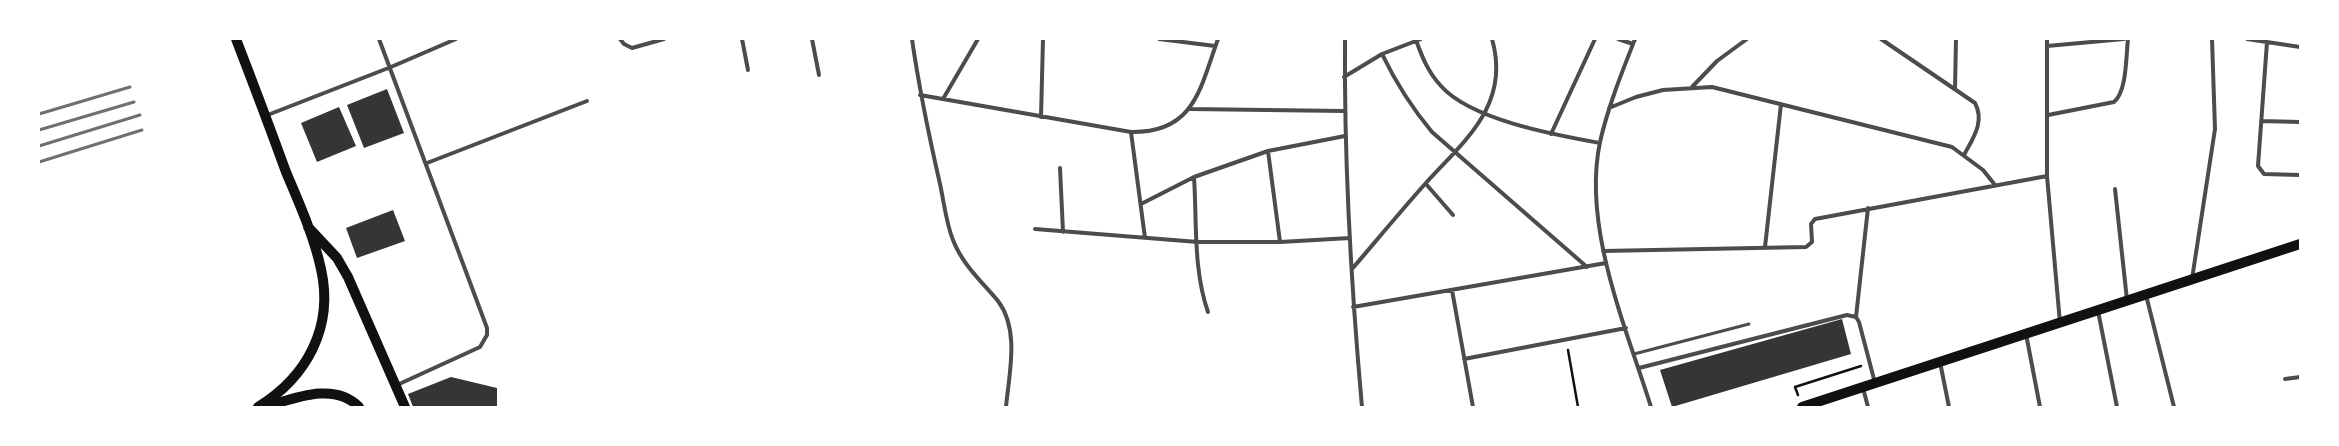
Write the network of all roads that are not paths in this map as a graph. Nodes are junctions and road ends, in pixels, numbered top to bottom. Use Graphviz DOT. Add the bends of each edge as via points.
graph roads {
  1 [pos="236,39"];
  2 [pos="379,39"];
  3 [pos="456,39"];
  4 [pos="620,39"];
  5 [pos="664,39"];
  6 [pos="742,39"];
  7 [pos="812,39"];
  8 [pos="912,39"];
  9 [pos="978,39"];
  10 [pos="1043,39"];
  11 [pos="1159,39"];
  12 [pos="1218,39"];
  13 [pos="1345,39"];
  14 [pos="1421,39"];
  15 [pos="1492,39"];
  16 [pos="1595,39"];
  17 [pos="1618,39"];
  18 [pos="1635,39"];
  19 [pos="1747,39"];
  20 [pos="1881,39"];
  21 [pos="1956,39"];
  22 [pos="2047,39"];
  23 [pos="2124,39"];
  24 [pos="2128,39"];
  25 [pos="2212,39"];
  26 [pos="2247,39"];
  27 [pos="1416,40"];
  28 [pos="2268,42"];
  29 [pos="1633,44"];
  30 [pos="1215,46"];
  31 [pos="2047,46"];
  32 [pos="2300,47"];
  33 [pos="1382,54"];
  34 [pos="391,67"];
  35 [pos="748,70"];
  36 [pos="819,75"];
  37 [pos="1344,77"];
  38 [pos="1692,87"];
  39 [pos="1955,88"];
  40 [pos="920,95"];
  41 [pos="943,99"];
  42 [pos="587,101"];
  43 [pos="1781,104"];
  44 [pos="1610,108"];
  45 [pos="1190,109"];
  46 [pos="1344,111"];
  47 [pos="1486,113"];
  48 [pos="2048,115"];
  49 [pos="265,116"];
  50 [pos="1041,117"];
  51 [pos="2261,121"];
  52 [pos="2300,122"];
  53 [pos="1131,132"];
  54 [pos="1551,134"];
  55 [pos="1345,136"];
  56 [pos="1600,143"];
  57 [pos="1268,151"];
  58 [pos="1455,153"];
  59 [pos="1964,155"];
  60 [pos="427,163"];
  61 [pos="1060,168"];
  62 [pos="2300,175"];
  63 [pos="2047,176"];
  64 [pos="1194,177"];
  65 [pos="1426,184"];
  66 [pos="1995,185"];
  67 [pos="2115,189"];
  68 [pos="1141,204"];
  69 [pos="1868,208"];
  70 [pos="1453,215"];
  71 [pos="308,227"];
  72 [pos="1035,229"];
  73 [pos="1063,232"];
  74 [pos="1145,238"];
  75 [pos="1350,238"];
  76 [pos="1198,242"];
  77 [pos="1280,242"];
  78 [pos="2300,244"];
  79 [pos="1765,247"];
  80 [pos="1604,251"];
  81 [pos="1606,264"];
  82 [pos="1587,266"];
  83 [pos="1352,269"];
  84 [pos="2192,280"];
  85 [pos="1452,290"];
  86 [pos="2146,295"];
  87 [pos="2127,301"];
  88 [pos="1353,307"];
  89 [pos="2098,311"];
  90 [pos="1208,312"];
  91 [pos="1856,317"];
  92 [pos="2060,323"];
  93 [pos="1749,324"];
  94 [pos="1626,328"];
  95 [pos="2026,334"];
  96 [pos="1634,354"];
  97 [pos="1464,359"];
  98 [pos="1940,362"];
  99 [pos="1639,368"];
  100 [pos="2300,377"];
  101 [pos="2285,380"];
  102 [pos="1875,383"];
  103 [pos="397,386"];
  104 [pos="1863,387"];
  105 [pos="258,407"];
  106 [pos="265,407"];
  107 [pos="358,407"];
  108 [pos="405,407"];
  109 [pos="1006,407"];
  110 [pos="1362,407"];
  111 [pos="1473,407"];
  112 [pos="1651,407"];
  113 [pos="1802,407"];
  114 [pos="1868,407"];
  115 [pos="1949,407"];
  116 [pos="2040,407"];
  117 [pos="2117,407"];
  118 [pos="2174,407"];
  1 -- 49 [label="main road"];
  2 -- 34 [label="street"];
  3 -- 34 [label="street"];
  4 -- 5 [label="street" via="632,48"];
  6 -- 35 [label="street"];
  7 -- 36 [label="street"];
  8 -- 40 [label="street"];
  9 -- 41 [label="street"];
  10 -- 50 [label="street"];
  11 -- 30 [label="street"];
  12 -- 30 [label="street"];
  13 -- 37 [label="street"];
  14 -- 27 [label="street"];
  15 -- 47 [label="street" via="1497,72 1494,93"];
  16 -- 54 [label="street"];
  17 -- 29 [label="street"];
  18 -- 29 [label="street"];
  19 -- 38 [label="street" via="1717,61"];
  20 -- 39 [label="street"];
  21 -- 39 [label="street"];
  22 -- 31 [label="street"];
  23 -- 31 [label="street"];
  24 -- 48 [label="street" via="2122,90 2118,99 2114,102"];
  25 -- 84 [label="street" via="2215,129"];
  26 -- 28 [label="street"];
  27 -- 33 [label="street"];
  27 -- 47 [label="street" via="1425,65 1441,86 1461,103"];
  28 -- 32 [label="street"];
  28 -- 51 [label="street"];
  29 -- 44 [label="street"];
  30 -- 45 [label="street" via="1202,85"];
  31 -- 48 [label="street"];
  33 -- 37 [label="street"];
  33 -- 58 [label="street" via="1395,82 1412,108 1432,132"];
  34 -- 49 [label="street"];
  34 -- 60 [label="street"];
  37 -- 46 [label="street"];
  38 -- 43 [label="street" via="1712,87"];
  38 -- 44 [label="street" via="1663,90 1636,97"];
  39 -- 59 [label="street" via="1975,103 1980,111 1978,128"];
  40 -- 41 [label="street"];
  40 -- 109 [label="street" via="953,241 968,265 998,302 1011,330"];
  41 -- 50 [label="street"];
  42 -- 60 [label="street"];
  43 -- 59 [label="street" via="1952,147"];
  43 -- 79 [label="street"];
  44 -- 56 [label="street"];
  45 -- 46 [label="street"];
  45 -- 53 [label="street" via="1164,128 1148,132"];
  46 -- 55 [label="street"];
  47 -- 54 [label="street"];
  47 -- 58 [label="street"];
  48 -- 63 [label="street"];
  49 -- 71 [label="main road"];
  50 -- 53 [label="street"];
  51 -- 52 [label="street"];
  51 -- 62 [label="street" via="2259,169 2264,174"];
  53 -- 68 [label="street"];
  54 -- 56 [label="street"];
  55 -- 57 [label="street"];
  55 -- 75 [label="street"];
  56 -- 80 [label="street" via="1596,175 1597,207"];
  57 -- 64 [label="street"];
  57 -- 77 [label="street"];
  58 -- 65 [label="street"];
  58 -- 82 [label="street"];
  59 -- 66 [label="street" via="1983,170"];
  60 -- 103 [label="street" via="486,321 487,335 480,347"];
  61 -- 73 [label="street"];
  63 -- 66 [label="street"];
  63 -- 92 [label="street"];
  64 -- 68 [label="street"];
  64 -- 76 [label="street"];
  65 -- 70 [label="street"];
  65 -- 83 [label="street"];
  66 -- 69 [label="street"];
  67 -- 87 [label="street"];
  68 -- 74 [label="street"];
  69 -- 79 [label="street" via="1815,219 1811,224 1812,242 1809,246"];
  69 -- 91 [label="street"];
  71 -- 103 [label="main road" via="338,258"];
  71 -- 105 [label="main road" via="321,269 325,297 321,325 312,352 297,376 277,396"];
  72 -- 73 [label="street"];
  73 -- 74 [label="street"];
  74 -- 76 [label="street"];
  75 -- 77 [label="street"];
  75 -- 83 [label="street"];
  76 -- 77 [label="street"];
  76 -- 90 [label="street" via="1200,290"];
  78 -- 84 [label="main road"];
  79 -- 80 [label="street"];
  80 -- 81 [label="street"];
  81 -- 82 [label="street"];
  81 -- 94 [label="street"];
  82 -- 85 [label="street"];
  83 -- 88 [label="street"];
  84 -- 86 [label="main road"];
  85 -- 88 [label="street"];
  85 -- 97 [label="street"];
  86 -- 87 [label="main road"];
  86 -- 118 [label="street"];
  87 -- 89 [label="main road"];
  88 -- 110 [label="street"];
  89 -- 92 [label="main road"];
  89 -- 117 [label="street"];
  91 -- 99 [label="street" via="1839,315"];
  91 -- 102 [label="street"];
  92 -- 95 [label="main road"];
  93 -- 96 [label="lane"];
  94 -- 96 [label="street"];
  94 -- 97 [label="street"];
  95 -- 98 [label="main road"];
  95 -- 116 [label="street"];
  96 -- 99 [label="street"];
  97 -- 111 [label="street"];
  98 -- 102 [label="main road"];
  98 -- 115 [label="street"];
  99 -- 112 [label="street"];
  100 -- 101 [label="street"];
  102 -- 104 [label="main road"];
  103 -- 108 [label="main road"];
  104 -- 113 [label="main road"];
  104 -- 114 [label="street"];
  106 -- 107 [label="main road" via="315,394 337,395"];
}
